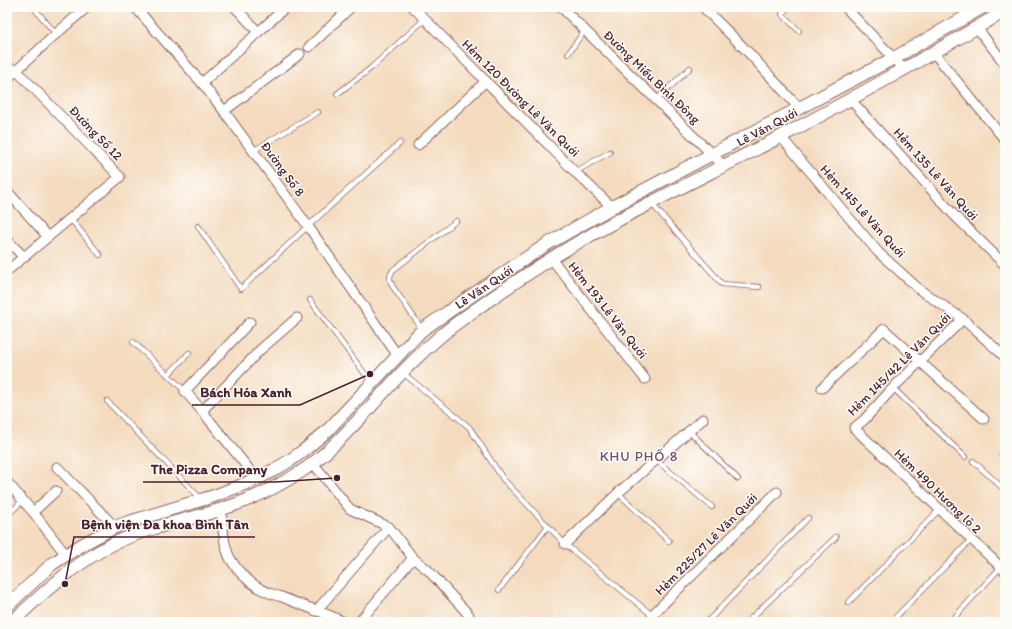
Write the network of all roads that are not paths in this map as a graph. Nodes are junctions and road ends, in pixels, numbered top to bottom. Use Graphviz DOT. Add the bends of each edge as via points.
graph roads {
  1 [pos="33,7"];
  2 [pos="87,7"];
  3 [pos="135,7"];
  4 [pos="235,7"];
  5 [pos="286,7"];
  6 [pos="351,7"];
  7 [pos="413,7"];
  8 [pos="561,7"];
  9 [pos="703,7"];
  10 [pos="788,7"];
  11 [pos="846,7"];
  12 [pos="983,7"];
  13 [pos="571,11"];
  14 [pos="1005,11"];
  15 [pos="425,19"];
  16 [pos="977,28"];
  17 [pos="585,30"];
  18 [pos="799,31"];
  19 [pos="258,32"];
  20 [pos="56,34"];
  21 [pos="309,47"];
  22 [pos="934,53"];
  23 [pos="300,54"];
  24 [pos="568,54"];
  25 [pos="894,58"];
  26 [pos="7,61"];
  27 [pos="1005,64"];
  28 [pos="690,68"];
  29 [pos="904,69"];
  30 [pos="16,70"];
  31 [pos="7,79"];
  32 [pos="486,81"];
  33 [pos="202,83"];
  34 [pos="337,94"];
  35 [pos="850,99"];
  36 [pos="656,100"];
  37 [pos="800,108"];
  38 [pos="224,111"];
  39 [pos="318,112"];
  40 [pos="781,136"];
  41 [pos="1005,140"];
  42 [pos="400,143"];
  43 [pos="418,145"];
  44 [pos="253,151"];
  45 [pos="610,152"];
  46 [pos="712,154"];
  47 [pos="724,166"];
  48 [pos="575,172"];
  49 [pos="7,191"];
  50 [pos="651,203"];
  51 [pos="612,207"];
  52 [pos="70,218"];
  53 [pos="456,221"];
  54 [pos="198,226"];
  55 [pos="308,226"];
  56 [pos="48,237"];
  57 [pos="7,240"];
  58 [pos="100,255"];
  59 [pos="24,257"];
  60 [pos="551,258"];
  61 [pos="1005,265"];
  62 [pos="7,271"];
  63 [pos="759,288"];
  64 [pos="310,300"];
  65 [pos="297,318"];
  66 [pos="963,319"];
  67 [pos="250,322"];
  68 [pos="422,330"];
  69 [pos="133,342"];
  70 [pos="189,353"];
  71 [pos="398,356"];
  72 [pos="1005,357"];
  73 [pos="920,361"];
  74 [pos="402,372"];
  75 [pos="168,375"];
  76 [pos="645,379"];
  77 [pos="372,384"];
  78 [pos="822,388"];
  79 [pos="893,388"];
  80 [pos="185,391"];
  81 [pos="107,402"];
  82 [pos="202,411"];
  83 [pos="703,419"];
  84 [pos="984,419"];
  85 [pos="854,428"];
  86 [pos="689,432"];
  87 [pos="966,457"];
  88 [pos="656,460"];
  89 [pos="973,461"];
  90 [pos="313,463"];
  91 [pos="57,467"];
  92 [pos="257,479"];
  93 [pos="738,480"];
  94 [pos="7,482"];
  95 [pos="56,490"];
  96 [pos="1005,490"];
  97 [pos="777,492"];
  98 [pos="618,493"];
  99 [pos="23,500"];
  100 [pos="202,501"];
  101 [pos="712,507"];
  102 [pos="940,509"];
  103 [pos="221,510"];
  104 [pos="33,512"];
  105 [pos="7,516"];
  106 [pos="808,518"];
  107 [pos="548,526"];
  108 [pos="114,527"];
  109 [pos="389,527"];
  110 [pos="836,537"];
  111 [pos="971,540"];
  112 [pos="669,541"];
  113 [pos="565,544"];
  114 [pos="66,555"];
  115 [pos="413,558"];
  116 [pos="76,567"];
  117 [pos="1003,569"];
  118 [pos="499,590"];
  119 [pos="848,603"];
  120 [pos="7,606"];
  121 [pos="316,611"];
  122 [pos="469,615"];
  123 [pos="652,615"];
  124 [pos="12,622"];
  125 [pos="344,622"];
  126 [pos="359,622"];
  127 [pos="659,622"];
  128 [pos="707,622"];
  129 [pos="747,622"];
  130 [pos="891,622"];
  131 [pos="950,622"];
  1 -- 20 [label="lane"];
  2 -- 20 [label="street"];
  3 -- 33 [label="street, Đường Số 8"];
  4 -- 19 [label="street"];
  5 -- 19 [label="street"];
  6 -- 21 [label="street"];
  7 -- 15 [label="street, Hẻm 120 Đường Lê Văn Quới"];
  8 -- 13 [label="street, Đường Miếu Bình Đông"];
  9 -- 37 [label="street"];
  10 -- 18 [label="lane" via="782,14"];
  11 -- 25 [label="street"];
  12 -- 25 [label="main road, Lê Văn Quới"];
  13 -- 17 [label="street, Đường Miếu Bình Đông"];
  14 -- 16 [label="main road, Lê Văn Quới"];
  15 -- 32 [label="street, Hẻm 120 Đường Lê Văn Quới"];
  15 -- 34 [label="lane" via="371,68"];
  16 -- 22 [label="main road, Lê Văn Quới"];
  16 -- 27 [label="street"];
  17 -- 24 [label="lane"];
  17 -- 36 [label="street, Đường Miếu Bình Đông"];
  19 -- 33 [label="street"];
  20 -- 30 [label="street"];
  22 -- 29 [label="main road, Lê Văn Quới"];
  22 -- 41 [label="street"];
  23 -- 38 [label="street"];
  25 -- 29 [label="street"];
  25 -- 37 [label="main road, Lê Văn Quới"];
  26 -- 30 [label="lane"];
  28 -- 36 [label="lane"];
  29 -- 35 [label="main road, Lê Văn Quới"];
  30 -- 31 [label="street"];
  30 -- 52 [label="street, Đường Số 12" via="120,177"];
  32 -- 43 [label="street"];
  32 -- 48 [label="street, Hẻm 120 Đường Lê Văn Quới"];
  33 -- 38 [label="street, Đường Số 8"];
  35 -- 40 [label="main road, Lê Văn Quới"];
  35 -- 61 [label="street, Hẻm 135 Lê Văn Quới" via="954,215"];
  36 -- 46 [label="street, Đường Miếu Bình Đông"];
  37 -- 46 [label="main road, Lê Văn Quới"];
  38 -- 44 [label="street, Đường Số 8"];
  39 -- 44 [label="lane"];
  40 -- 47 [label="main road, Lê Văn Quới"];
  40 -- 66 [label="street, Hẻm 145 Lê Văn Quới" via="878,252 920,290"];
  42 -- 55 [label="lane"];
  44 -- 55 [label="street, Đường Số 8"];
  45 -- 48 [label="lane"];
  46 -- 47 [label="street, Đường Miếu Bình Đông"];
  46 -- 51 [label="main road, Lê Văn Quới"];
  47 -- 50 [label="main road, Lê Văn Quới"];
  48 -- 51 [label="street, Hẻm 120 Đường Lê Văn Quới"];
  49 -- 56 [label="street"];
  50 -- 60 [label="main road, Lê Văn Quới"];
  50 -- 63 [label="lane" via="722,284"];
  51 -- 68 [label="main road, Lê Văn Quới" via="510,268"];
  52 -- 56 [label="street, Đường Số 12"];
  52 -- 58 [label="lane"];
  53 -- 68 [label="lane" via="390,274 390,282"];
  54 -- 55 [label="lane" via="241,288"];
  55 -- 71 [label="street, Đường Số 8"];
  56 -- 59 [label="street, Đường Số 12"];
  57 -- 59 [label="street"];
  59 -- 62 [label="street, Đường Số 12"];
  60 -- 74 [label="main road, Lê Văn Quới" via="462,319"];
  60 -- 76 [label="street, Hẻm 193 Lê Văn Quới"];
  64 -- 77 [label="lane"];
  65 -- 82 [label="street" via="260,350"];
  66 -- 72 [label="street, Hẻm 145 Lê Văn Quới"];
  66 -- 73 [label="street, Hẻm 145/42 Lê Văn Quới"];
  67 -- 80 [label="street"];
  68 -- 71 [label="main road, Lê Văn Quới"];
  69 -- 75 [label="lane"];
  70 -- 75 [label="lane"];
  71 -- 77 [label="main road, Lê Văn Quới"];
  73 -- 78 [label="street" via="884,329"];
  73 -- 79 [label="street, Hẻm 145/42 Lê Văn Quới"];
  73 -- 84 [label="street"];
  74 -- 90 [label="main road, Lê Văn Quới" via="352,426"];
  74 -- 107 [label="lane" via="469,427 503,479"];
  75 -- 80 [label="lane"];
  77 -- 92 [label="main road, Lê Văn Quới" via="315,441 289,461"];
  79 -- 85 [label="street, Hẻm 145/42 Lê Văn Quới"];
  79 -- 87 [label="lane"];
  80 -- 82 [label="street"];
  81 -- 100 [label="lane"];
  82 -- 92 [label="street"];
  83 -- 86 [label="street"];
  85 -- 102 [label="street, Hẻm 490 Hương lộ 2"];
  86 -- 88 [label="street"];
  86 -- 93 [label="lane"];
  88 -- 98 [label="street"];
  88 -- 101 [label="lane"];
  89 -- 96 [label="lane"];
  90 -- 103 [label="main road, Lê Văn Quới" via="286,481"];
  90 -- 109 [label="street" via="350,509"];
  91 -- 108 [label="street"];
  92 -- 100 [label="main road, Lê Văn Quới"];
  94 -- 99 [label="street"];
  95 -- 104 [label="street"];
  97 -- 123 [label="street, Hẻm 225/27 Lê Văn Quới"];
  98 -- 112 [label="lane"];
  98 -- 113 [label="street"];
  99 -- 104 [label="street"];
  99 -- 105 [label="lane"];
  100 -- 108 [label="main road, Lê Văn Quới"];
  102 -- 111 [label="street, Hẻm 490 Hương lộ 2"];
  102 -- 119 [label="lane"];
  103 -- 116 [label="main road, Lê Văn Quới" via="131,536 96,553"];
  103 -- 121 [label="street" via="227,549 239,571 260,589"];
  104 -- 114 [label="street"];
  106 -- 128 [label="lane"];
  107 -- 113 [label="lane"];
  107 -- 118 [label="lane"];
  108 -- 114 [label="main road, Lê Văn Quới"];
  109 -- 115 [label="street"];
  109 -- 121 [label="street"];
  110 -- 129 [label="lane"];
  111 -- 117 [label="street, Hẻm 490 Hương lộ 2"];
  111 -- 130 [label="lane"];
  113 -- 123 [label="lane"];
  114 -- 116 [label="main road"];
  114 -- 120 [label="main road, Lê Văn Quới" via="52,564"];
  115 -- 122 [label="street" via="428,570"];
  115 -- 126 [label="street"];
  116 -- 124 [label="main road, Lê Văn Quới"];
  117 -- 131 [label="lane"];
  121 -- 125 [label="street"];
  123 -- 127 [label="lane"];
}
